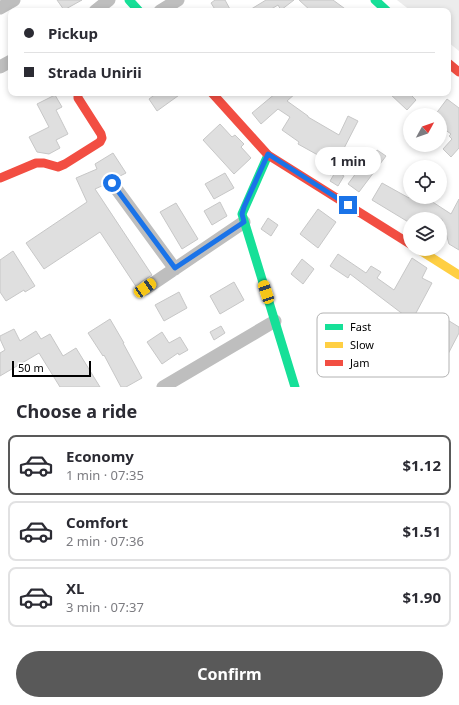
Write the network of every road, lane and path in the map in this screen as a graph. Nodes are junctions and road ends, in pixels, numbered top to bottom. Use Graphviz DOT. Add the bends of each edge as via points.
graph roads {
  1 [pos="14,0"];
  2 [pos="109,0"];
  3 [pos="129,0"];
  4 [pos="178,0"];
  5 [pos="375,0"];
  6 [pos="0,8"];
  7 [pos="99,8"];
  8 [pos="136,8"];
  9 [pos="165,8"];
  10 [pos="384,8"];
  11 [pos="451,65"];
  12 [pos="459,72"];
  13 [pos="78,96"];
  14 [pos="215,96"];
  15 [pos="268,154"];
  16 [pos="0,178"];
  17 [pos="112,183"];
  18 [pos="244,222"];
  19 [pos="403,240"];
  20 [pos="429,256"];
  21 [pos="175,268"];
  22 [pos="459,275"];
  23 [pos="145,288"];
  24 [pos="275,320"];
  25 [pos="162,387"];
  26 [pos="295,387"];
  1 -- 6 [label="street"];
  2 -- 7 [label="street"];
  3 -- 8 [label="street"];
  4 -- 9 [label="street"];
  5 -- 10 [label="street"];
  11 -- 12 [label="street"];
  13 -- 16 [label="street" via="101,134 100,142 58,167 36,163"];
  14 -- 15 [label="street"];
  15 -- 18 [label="street" via="244,207"];
  15 -- 19 [label="street"];
  17 -- 21 [label="street"];
  18 -- 21 [label="street"];
  18 -- 24 [label="street"];
  20 -- 22 [label="street"];
  21 -- 23 [label="street"];
  24 -- 25 [label="street"];
  24 -- 26 [label="street"];
}
